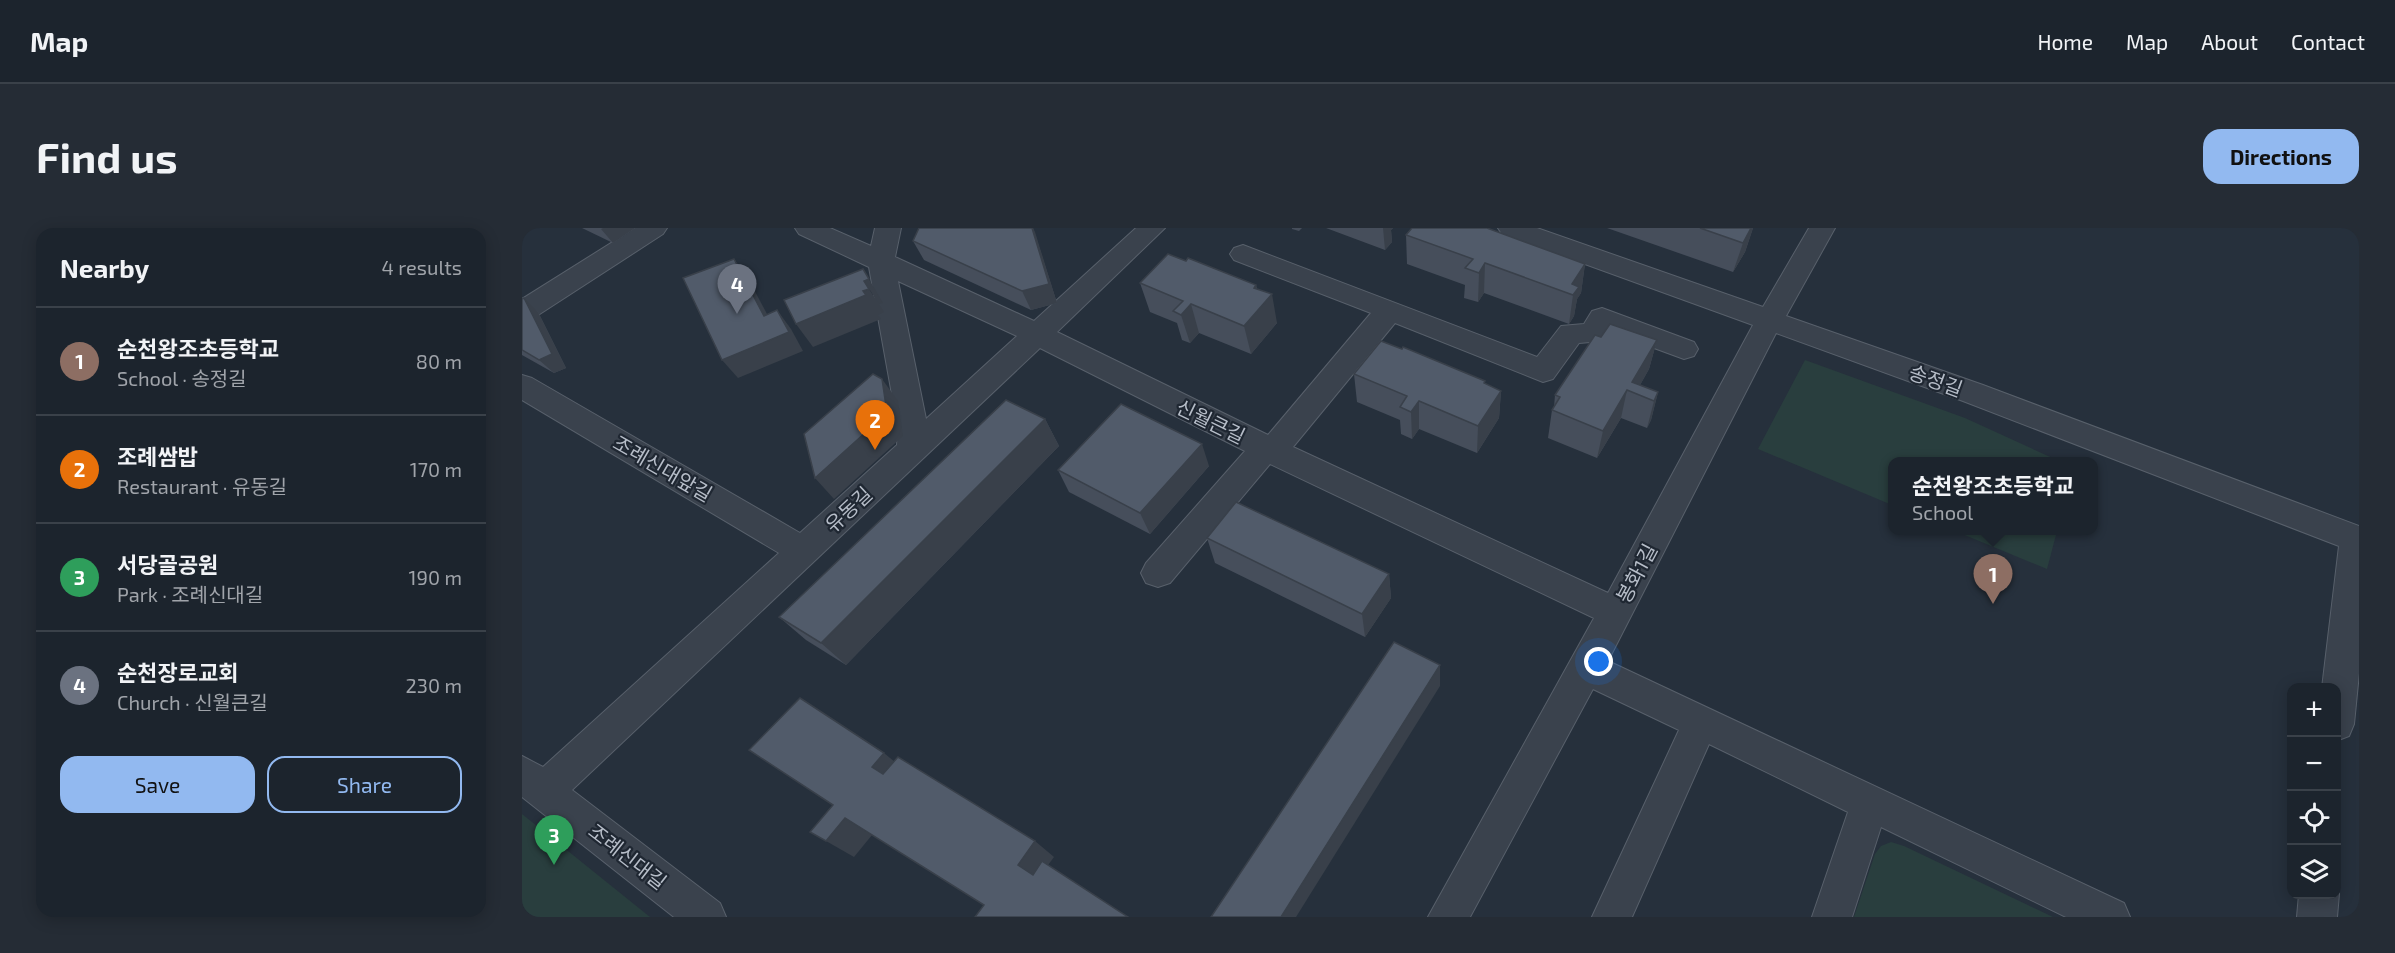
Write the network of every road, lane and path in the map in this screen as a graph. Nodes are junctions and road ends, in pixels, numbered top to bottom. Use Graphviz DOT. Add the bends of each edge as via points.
graph roads {
  1 [pos="654,228"];
  2 [pos="808,228"];
  3 [pos="888,228"];
  4 [pos="1152,228"];
  5 [pos="1511,228"];
  6 [pos="1822,228"];
  7 [pos="1243,254"];
  8 [pos="881,260"];
  9 [pos="1390,310"];
  10 [pos="522,312"];
  11 [pos="1770,319"];
  12 [pos="1037,334"];
  13 [pos="1684,349"];
  14 [pos="522,386"];
  15 [pos="912,450"];
  16 [pos="1269,450"];
  17 [pos="2357,539"];
  18 [pos="803,551"];
  19 [pos="1158,573"];
  20 [pos="1615,612"];
  21 [pos="2354,613"];
  22 [pos="1586,668"];
  23 [pos="2341,698"];
  24 [pos="1700,723"];
  25 [pos="533,782"];
  26 [pos="1870,803"];
  27 [pos="2319,899"];
  28 [pos="706,917"];
  29 [pos="1448,917"];
  30 [pos="1612,917"];
  31 [pos="1832,917"];
  32 [pos="2110,917"];
  33 [pos="2317,917"];
  1 -- 10 [label="street"];
  2 -- 8 [label="street, 신월큰길"];
  3 -- 8 [label="street"];
  4 -- 12 [label="street, 유동길"];
  5 -- 11 [label="street, 송정길"];
  6 -- 11 [label="street, 봉화1길"];
  7 -- 9 [label="street"];
  8 -- 12 [label="street, 신월큰길"];
  8 -- 15 [label="street" via="913,428"];
  9 -- 13 [label="street" via="1543,371 1570,333 1592,334 1602,318"];
  9 -- 16 [label="street"];
  11 -- 17 [label="street, 송정길"];
  11 -- 20 [label="street, 봉화1길"];
  12 -- 15 [label="street, 유동길"];
  12 -- 16 [label="street, 신월큰길"];
  14 -- 18 [label="street, 조례신대앞길"];
  15 -- 18 [label="street, 유동길"];
  16 -- 19 [label="street"];
  16 -- 20 [label="street, 신월큰길"];
  17 -- 21 [label="street"];
  18 -- 25 [label="street, 유동길"];
  20 -- 22 [label="street, 봉화1길"];
  21 -- 23 [label="street"];
  22 -- 24 [label="street"];
  22 -- 29 [label="street, 봉화1길"];
  24 -- 26 [label="street"];
  24 -- 30 [label="street"];
  25 -- 28 [label="street, 조례신대길"];
  26 -- 31 [label="street"];
  26 -- 32 [label="street"];
  27 -- 33 [label="street"];
}
